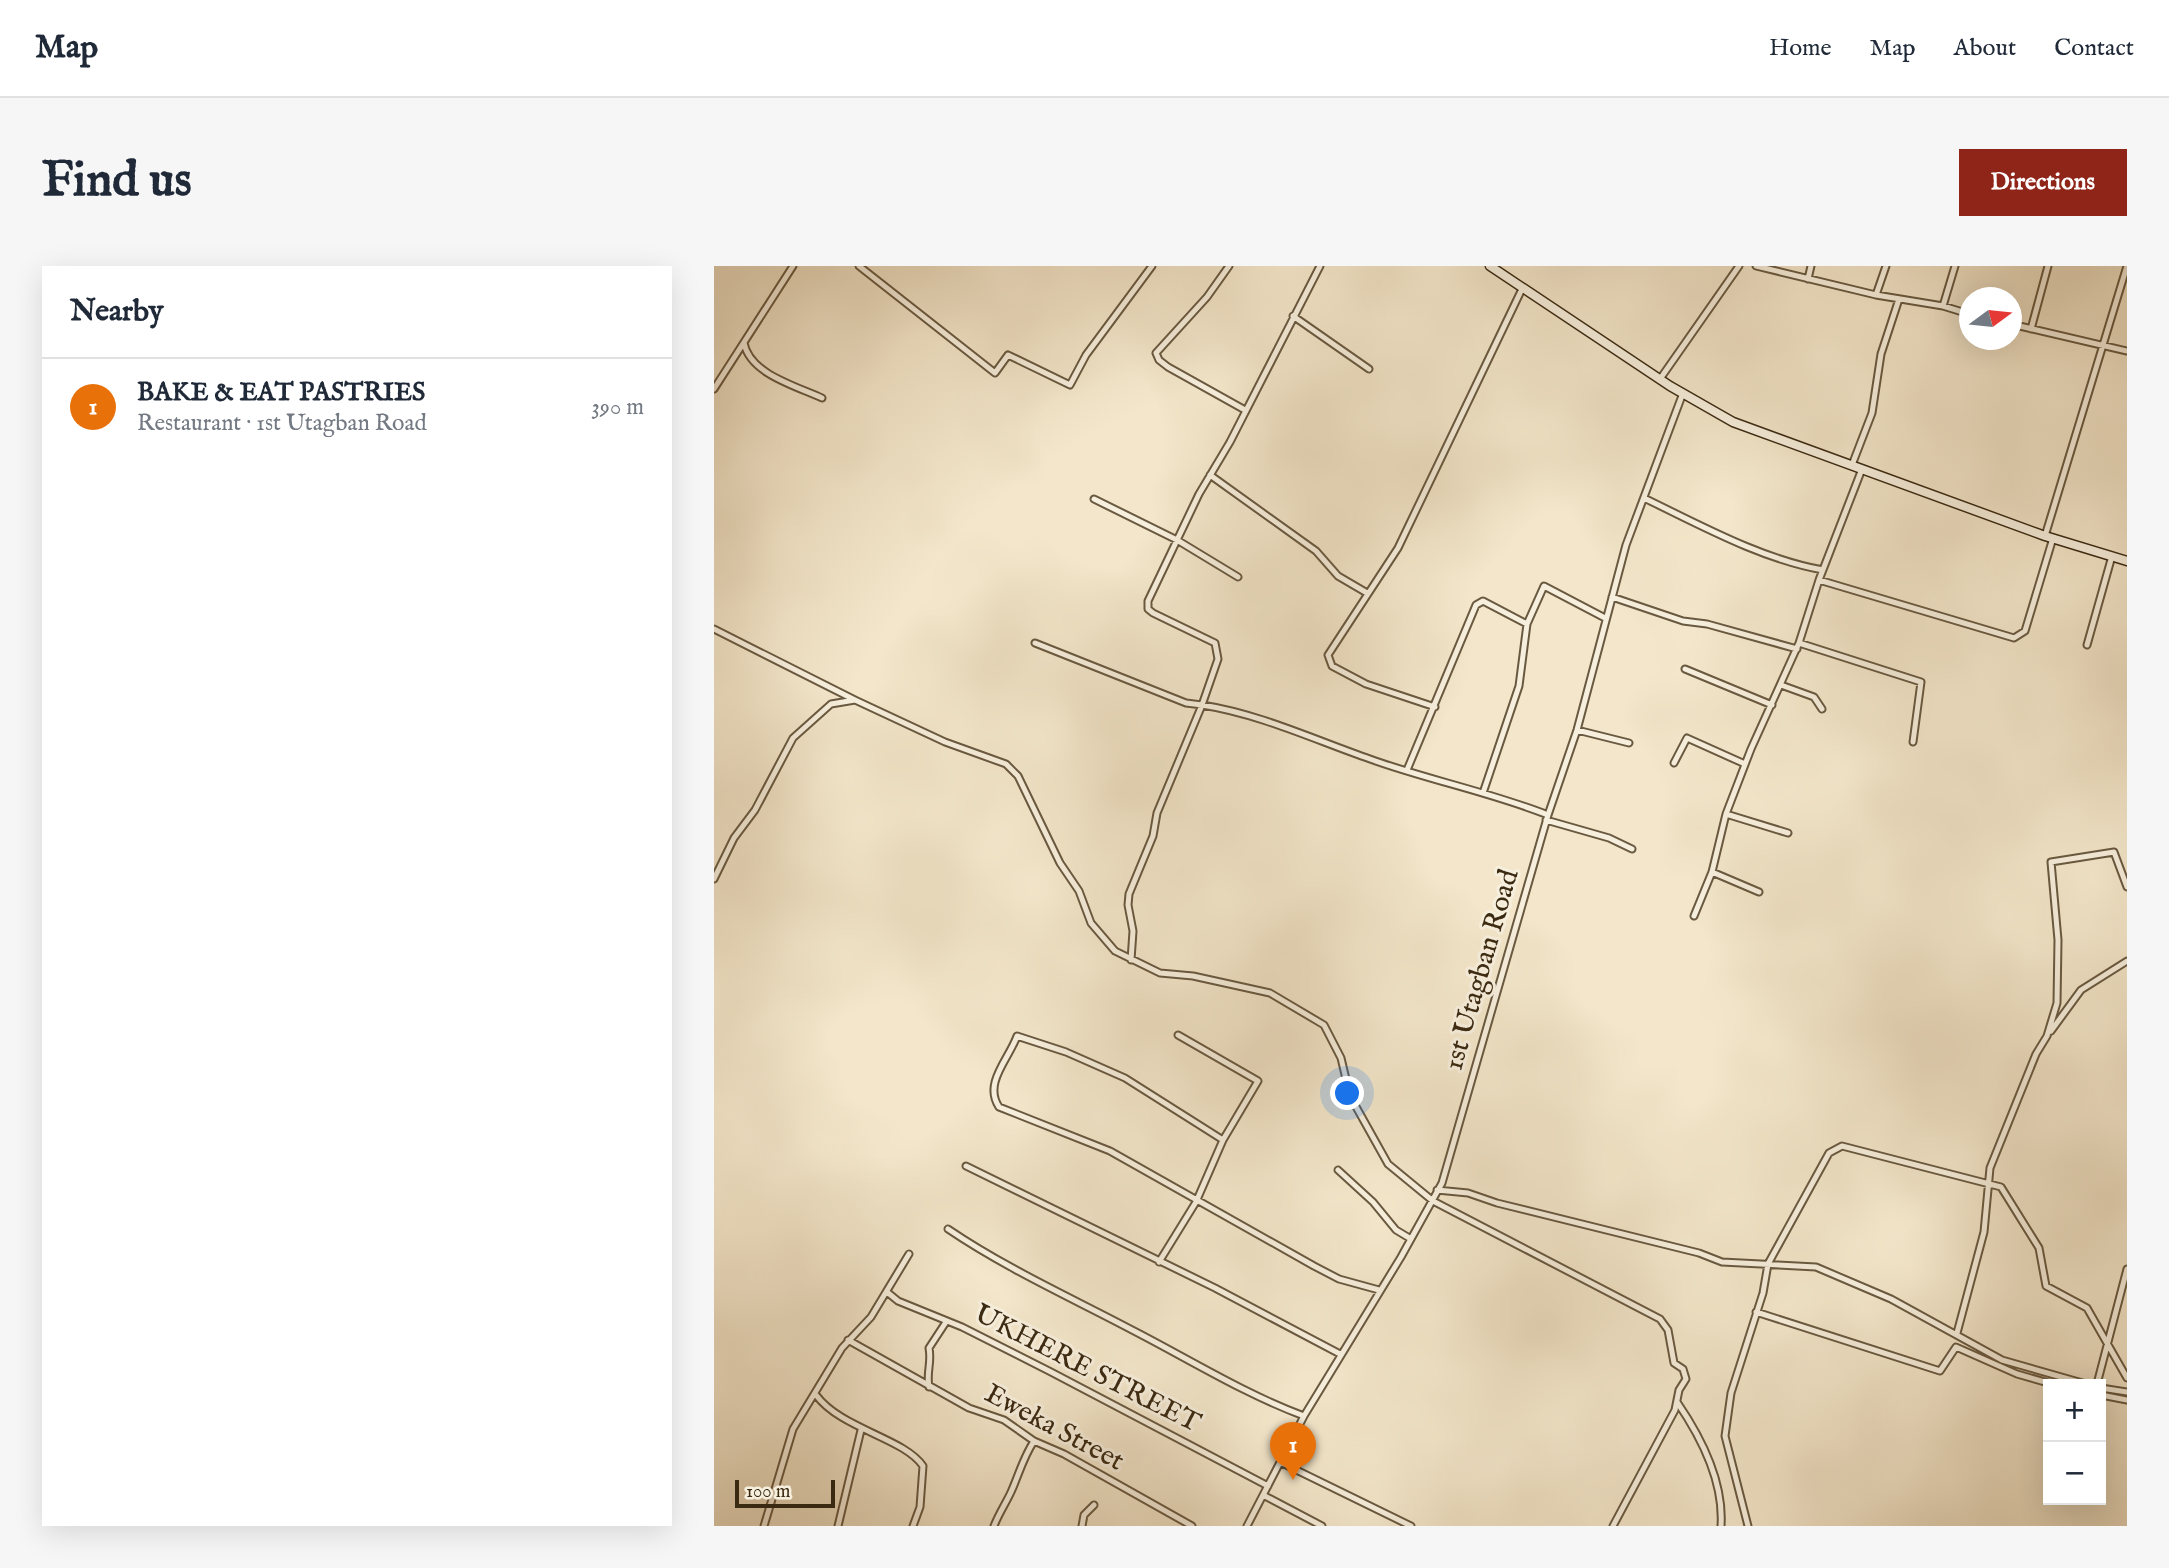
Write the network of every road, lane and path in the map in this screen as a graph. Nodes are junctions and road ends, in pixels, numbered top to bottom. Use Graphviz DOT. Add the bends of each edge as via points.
graph roads {
  1 [pos="793,266"];
  2 [pos="859,266"];
  3 [pos="1152,266"];
  4 [pos="1229,266"];
  5 [pos="1320,266"];
  6 [pos="1739,266"];
  7 [pos="1756,266"];
  8 [pos="1811,266"];
  9 [pos="1886,266"];
  10 [pos="1955,266"];
  11 [pos="2048,266"];
  12 [pos="2127,266"];
  13 [pos="1495,267"];
  14 [pos="1808,279"];
  15 [pos="1522,289"];
  16 [pos="1877,295"];
  17 [pos="1899,299"];
  18 [pos="1943,306"];
  19 [pos="1959,311"];
  20 [pos="1293,316"];
  21 [pos="2022,327"];
  22 [pos="2031,329"];
  23 [pos="744,343"];
  24 [pos="2103,345"];
  25 [pos="2127,351"];
  26 [pos="1369,369"];
  27 [pos="1660,379"];
  28 [pos="714,389"];
  29 [pos="1683,393"];
  30 [pos="822,398"];
  31 [pos="1245,410"];
  32 [pos="1852,466"];
  33 [pos="1862,469"];
  34 [pos="1210,475"];
  35 [pos="1644,498"];
  36 [pos="1094,499"];
  37 [pos="2049,537"];
  38 [pos="1177,540"];
  39 [pos="2112,556"];
  40 [pos="2127,561"];
  41 [pos="1823,570"];
  42 [pos="1238,577"];
  43 [pos="1819,580"];
  44 [pos="1367,593"];
  45 [pos="1612,597"];
  46 [pos="1605,618"];
  47 [pos="1527,624"];
  48 [pos="714,629"];
  49 [pos="1035,643"];
  50 [pos="2087,645"];
  51 [pos="1798,646"];
  52 [pos="1685,668"];
  53 [pos="1781,685"];
  54 [pos="855,700"];
  55 [pos="1202,705"];
  56 [pos="1772,705"];
  57 [pos="1435,707"];
  58 [pos="1822,709"];
  59 [pos="1577,730"];
  60 [pos="1629,743"];
  61 [pos="1913,743"];
  62 [pos="1674,763"];
  63 [pos="1745,764"];
  64 [pos="1407,770"];
  65 [pos="1483,793"];
  66 [pos="1726,814"];
  67 [pos="1547,818"];
  68 [pos="1788,833"];
  69 [pos="1632,849"];
  70 [pos="1712,872"];
  71 [pos="714,879"];
  72 [pos="2127,887"];
  73 [pos="1759,892"];
  74 [pos="1694,916"];
  75 [pos="1130,960"];
  76 [pos="2127,961"];
  77 [pos="1178,1035"];
  78 [pos="2047,1036"];
  79 [pos="1223,1140"];
  80 [pos="966,1166"];
  81 [pos="1338,1170"];
  82 [pos="1990,1183"];
  83 [pos="1437,1190"];
  84 [pos="1433,1200"];
  85 [pos="1196,1202"];
  86 [pos="948,1229"];
  87 [pos="1411,1239"];
  88 [pos="909,1254"];
  89 [pos="1159,1262"];
  90 [pos="1768,1264"];
  91 [pos="2127,1269"];
  92 [pos="1379,1290"];
  93 [pos="887,1292"];
  94 [pos="1756,1312"];
  95 [pos="946,1322"];
  96 [pos="1957,1334"];
  97 [pos="848,1340"];
  98 [pos="2106,1344"];
  99 [pos="1340,1354"];
  100 [pos="2127,1378"];
  101 [pos="2068,1379"];
  102 [pos="2097,1379"];
  103 [pos="2043,1381"];
  104 [pos="929,1387"];
  105 [pos="2106,1389"];
  106 [pos="2127,1392"];
  107 [pos="816,1395"];
  108 [pos="2106,1396"];
  109 [pos="2127,1400"];
  110 [pos="1677,1402"];
  111 [pos="1304,1416"];
  112 [pos="861,1430"];
  113 [pos="1034,1441"];
  114 [pos="1280,1462"];
  115 [pos="1268,1486"];
  116 [pos="1263,1495"];
  117 [pos="1094,1505"];
  118 [pos="764,1526"];
  119 [pos="838,1526"];
  120 [pos="913,1526"];
  121 [pos="994,1526"];
  122 [pos="1082,1526"];
  123 [pos="1192,1526"];
  124 [pos="1247,1526"];
  125 [pos="1322,1526"];
  126 [pos="1411,1526"];
  127 [pos="1613,1526"];
  128 [pos="1721,1526"];
  129 [pos="1748,1526"];
  1 -- 23 [label="street"];
  2 -- 3 [label="street" via="995,373 1008,355 1070,385 1086,355"];
  4 -- 31 [label="street" via="1156,352 1168,367"];
  5 -- 20 [label="street"];
  6 -- 27 [label="street"];
  7 -- 14 [label="street"];
  8 -- 14 [label="street"];
  9 -- 16 [label="street"];
  10 -- 18 [label="street"];
  11 -- 22 [label="street"];
  12 -- 24 [label="street"];
  13 -- 15 [label="main road"];
  14 -- 16 [label="street"];
  15 -- 27 [label="main road"];
  15 -- 44 [label="street" via="1398,548"];
  16 -- 17 [label="street"];
  17 -- 18 [label="street"];
  17 -- 32 [label="street" via="1881,354 1872,413"];
  18 -- 19 [label="street"];
  20 -- 26 [label="street"];
  20 -- 31 [label="street"];
  21 -- 22 [label="street"];
  22 -- 24 [label="street"];
  23 -- 28 [label="street"];
  23 -- 30 [label="street" via="755,366"];
  24 -- 25 [label="street"];
  24 -- 37 [label="street"];
  27 -- 29 [label="main road"];
  29 -- 32 [label="main road" via="1733,422"];
  29 -- 35 [label="street, 1st Utagban Road"];
  31 -- 34 [label="street"];
  32 -- 33 [label="main road"];
  33 -- 37 [label="main road"];
  33 -- 41 [label="street"];
  34 -- 38 [label="street"];
  34 -- 44 [label="street" via="1316,551 1338,576"];
  35 -- 41 [label="street" via="1802,567"];
  35 -- 45 [label="street, 1st Utagban Road"];
  36 -- 38 [label="street"];
  37 -- 39 [label="main road"];
  37 -- 43 [label="street" via="2025,631 2014,638"];
  38 -- 42 [label="street"];
  38 -- 55 [label="street" via="1150,593 1148,608 1215,643 1218,659"];
  39 -- 40 [label="main road"];
  39 -- 50 [label="street"];
  41 -- 43 [label="street"];
  43 -- 51 [label="street"];
  44 -- 57 [label="street" via="1328,661 1366,684"];
  45 -- 46 [label="street, 1st Utagban Road"];
  45 -- 51 [label="street" via="1683,621"];
  46 -- 47 [label="street" via="1544,586"];
  46 -- 59 [label="street, 1st Utagban Road"];
  47 -- 57 [label="street" via="1479,602"];
  47 -- 65 [label="street" via="1519,686"];
  48 -- 54 [label="street"];
  49 -- 55 [label="street" via="1186,703"];
  51 -- 53 [label="street"];
  51 -- 61 [label="street" via="1921,682"];
  52 -- 56 [label="street"];
  53 -- 56 [label="street"];
  53 -- 58 [label="street" via="1814,697"];
  54 -- 71 [label="street" via="831,704 793,738"];
  54 -- 75 [label="street" via="945,742 1006,764 1018,776 1091,923 1115,951"];
  55 -- 64 [label="street" via="1304,733"];
  55 -- 75 [label="street" via="1129,894"];
  56 -- 63 [label="street"];
  57 -- 64 [label="street"];
  59 -- 60 [label="street"];
  59 -- 67 [label="street, 1st Utagban Road"];
  62 -- 63 [label="street" via="1687,738"];
  63 -- 66 [label="street"];
  64 -- 65 [label="street"];
  65 -- 67 [label="street"];
  66 -- 68 [label="street"];
  66 -- 70 [label="street"];
  67 -- 69 [label="street"];
  67 -- 83 [label="street, 1st Utagban Road"];
  70 -- 73 [label="street"];
  70 -- 74 [label="street"];
  72 -- 78 [label="street" via="2114,852 2051,862 2058,940 2057,1003"];
  75 -- 84 [label="street" via="1160,972 1270,993 1324,1025 1341,1058 1350,1096 1388,1164"];
  76 -- 78 [label="street" via="2081,990"];
  77 -- 79 [label="street" via="1258,1081"];
  78 -- 82 [label="street" via="2009,1118 1990,1168"];
  79 -- 85 [label="street"];
  79 -- 85 [label="street" via="1125,1078 1017,1036 997,1073 994,1100 999,1107 1110,1151"];
  80 -- 89 [label="street"];
  81 -- 87 [label="street" via="1396,1230"];
  82 -- 90 [label="street" via="1842,1146 1829,1153"];
  82 -- 96 [label="street" via="1984,1232"];
  82 -- 98 [label="street" via="2001,1187 2039,1248 2046,1286 2087,1308"];
  83 -- 84 [label="street, 1st Utagban Road"];
  83 -- 90 [label="street" via="1468,1192 1722,1262"];
  84 -- 87 [label="street, 1st Utagban Road"];
  84 -- 110 [label="street" via="1660,1319 1670,1338 1674,1363 1685,1373"];
  85 -- 89 [label="street"];
  85 -- 92 [label="street" via="1339,1279"];
  86 -- 111 [label="street" via="982,1252 1182,1358"];
  87 -- 92 [label="street, 1st Utagban Road"];
  88 -- 93 [label="street"];
  89 -- 99 [label="street"];
  90 -- 94 [label="street"];
  90 -- 96 [label="street" via="1816,1267"];
  91 -- 98 [label="street"];
  92 -- 99 [label="street, 1st Utagban Road"];
  93 -- 95 [label="street, UKHERE STREET"];
  93 -- 97 [label="street"];
  94 -- 103 [label="street" via="1940,1371 1956,1347"];
  94 -- 129 [label="street" via="1731,1393 1725,1436"];
  95 -- 104 [label="street" via="929,1348"];
  95 -- 115 [label="street, UKHERE STREET"];
  96 -- 101 [label="street" via="2002,1360"];
  97 -- 104 [label="street, Eweka Street"];
  97 -- 107 [label="street"];
  98 -- 100 [label="street"];
  98 -- 102 [label="street"];
  99 -- 111 [label="street, 1st Utagban Road"];
  104 -- 113 [label="street, Eweka Street" via="1004,1420"];
  105 -- 106 [label="street"];
  107 -- 112 [label="street" via="823,1405"];
  107 -- 118 [label="street" via="793,1429"];
  108 -- 109 [label="street"];
  110 -- 127 [label="street"];
  110 -- 128 [label="street" via="1696,1429 1713,1470 1722,1507"];
  111 -- 114 [label="street, 1st Utagban Road"];
  112 -- 119 [label="street"];
  112 -- 120 [label="street" via="895,1445 923,1466 920,1507"];
  113 -- 121 [label="street"];
  113 -- 123 [label="street, Eweka Street"];
  114 -- 115 [label="street, 1st Utagban Road"];
  114 -- 126 [label="street"];
  115 -- 116 [label="street, 1st Utagban Road"];
  116 -- 124 [label="street, 1st Utagban Road"];
  116 -- 125 [label="street"];
  117 -- 122 [label="street"];
}
